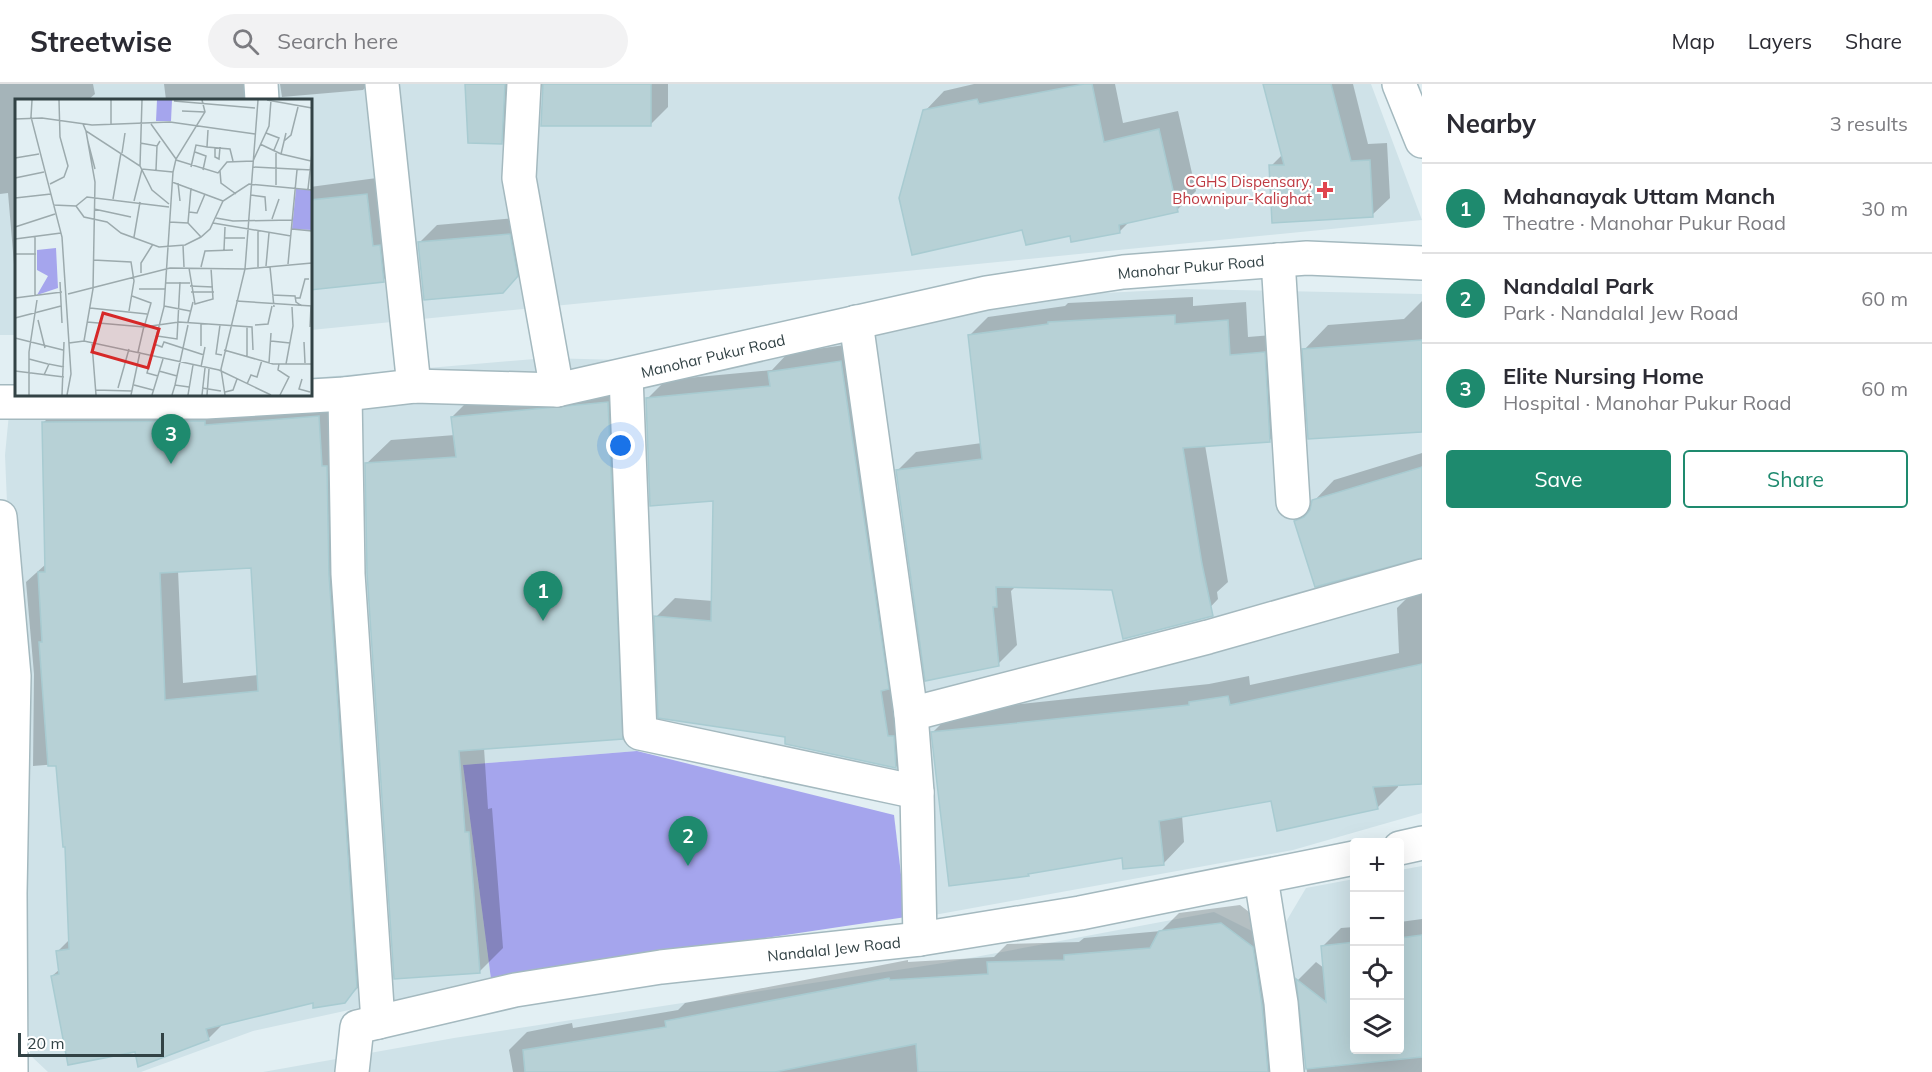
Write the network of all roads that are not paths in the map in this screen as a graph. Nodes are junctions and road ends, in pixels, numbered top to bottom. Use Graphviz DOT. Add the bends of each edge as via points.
graph roads {
  1 [pos="261,84"];
  2 [pos="382,84"];
  3 [pos="524,84"];
  4 [pos="1399,84"];
  5 [pos="262,99"];
  6 [pos="1422,141"];
  7 [pos="1278,260"];
  8 [pos="1422,263"];
  9 [pos="856,321"];
  10 [pos="626,376"];
  11 [pos="414,386"];
  12 [pos="557,390"];
  13 [pos="345,394"];
  14 [pos="312,395"];
  15 [pos="286,396"];
  16 [pos="0,402"];
  17 [pos="1293,502"];
  18 [pos="0,517"];
  19 [pos="1422,576"];
  20 [pos="7,676"];
  21 [pos="911,714"];
  22 [pos="917,792"];
  23 [pos="1422,843"];
  24 [pos="1404,847"];
  25 [pos="1350,859"];
  26 [pos="1261,878"];
  27 [pos="5,893"];
  28 [pos="920,939"];
  29 [pos="378,1023"];
  30 [pos="11,1072"];
  31 [pos="352,1072"];
  32 [pos="1287,1072"];
  1 -- 5 [label="street"];
  2 -- 11 [label="street"];
  3 -- 12 [label="street" via="519,177"];
  4 -- 6 [label="street"];
  7 -- 8 [label="street, Manohar Pukur Road"];
  7 -- 9 [label="street, Manohar Pukur Road" via="1123,272 986,293"];
  7 -- 17 [label="street"];
  9 -- 10 [label="street, Manohar Pukur Road"];
  9 -- 21 [label="street"];
  10 -- 12 [label="street, Manohar Pukur Road"];
  10 -- 22 [label="street" via="640,734"];
  11 -- 12 [label="street, Manohar Pukur Road"];
  11 -- 13 [label="street, Manohar Pukur Road"];
  13 -- 14 [label="street, Manohar Pukur Road"];
  13 -- 29 [label="street" via="348,574"];
  15 -- 16 [label="street, Manohar Pukur Road" via="206,402"];
  18 -- 20 [label="street"];
  19 -- 21 [label="street" via="1208,638"];
  20 -- 27 [label="street"];
  21 -- 22 [label="street"];
  22 -- 28 [label="street"];
  23 -- 24 [label="street"];
  25 -- 26 [label="street, Nandalal Jew Road"];
  26 -- 28 [label="street, Nandalal Jew Road"];
  26 -- 32 [label="street" via="1281,1003"];
  27 -- 30 [label="street"];
  28 -- 29 [label="street, Nandalal Jew Road" via="604,976 515,990"];
  29 -- 31 [label="street, Nandalal Jew Road" via="357,1027"];
}
